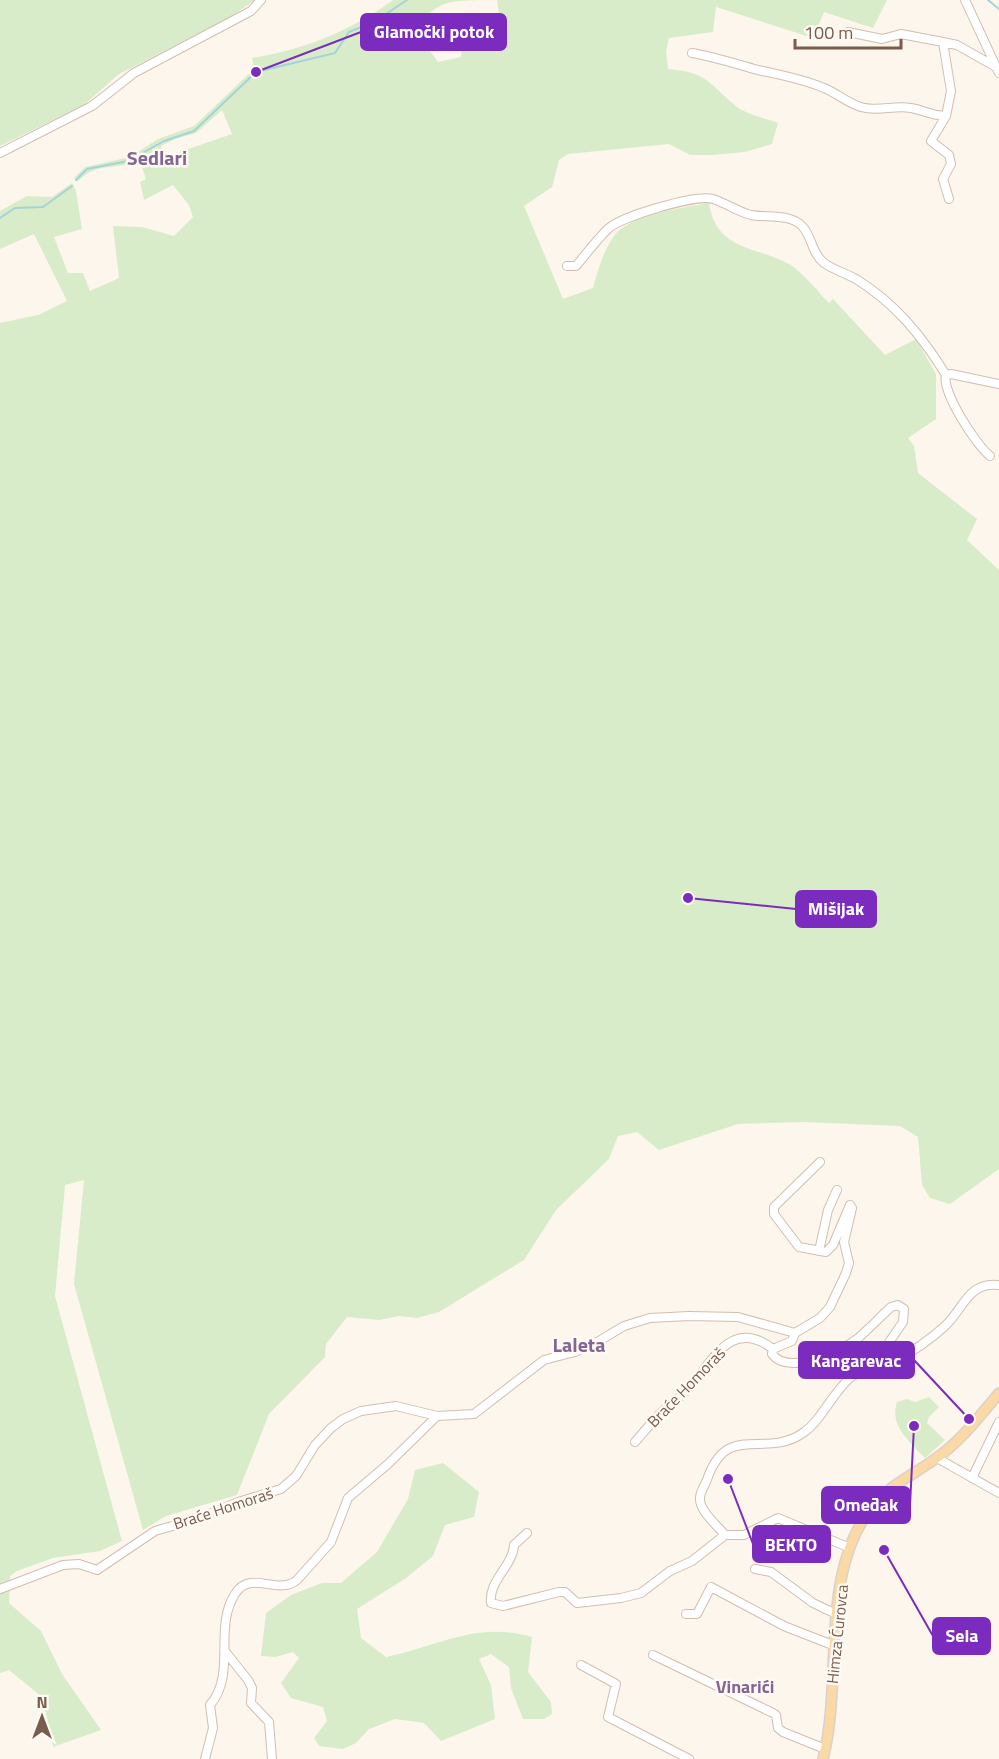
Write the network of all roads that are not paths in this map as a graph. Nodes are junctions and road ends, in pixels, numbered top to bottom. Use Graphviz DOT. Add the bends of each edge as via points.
graph roads {
  1 [pos="261,0"];
  2 [pos="966,0"];
  3 [pos="848,32"];
  4 [pos="943,42"];
  5 [pos="692,53"];
  6 [pos="998,70"];
  7 [pos="945,116"];
  8 [pos="0,153"];
  9 [pos="949,200"];
  10 [pos="567,266"];
  11 [pos="946,375"];
  12 [pos="999,384"];
  13 [pos="990,456"];
  14 [pos="820,1162"];
  15 [pos="837,1190"];
  16 [pos="819,1251"];
  17 [pos="999,1285"];
  18 [pos="795,1333"];
  19 [pos="773,1349"];
  20 [pos="875,1368"];
  21 [pos="999,1393"];
  22 [pos="437,1416"];
  23 [pos="999,1422"];
  24 [pos="635,1442"];
  25 [pos="937,1458"];
  26 [pos="972,1478"];
  27 [pos="999,1493"];
  28 [pos="527,1533"];
  29 [pos="725,1535"];
  30 [pos="850,1548"];
  31 [pos="755,1569"];
  32 [pos="0,1589"];
  33 [pos="686,1614"];
  34 [pos="836,1614"];
  35 [pos="834,1646"];
  36 [pos="224,1650"];
  37 [pos="652,1655"];
  38 [pos="581,1665"];
  39 [pos="824,1754"];
  40 [pos="205,1759"];
  41 [pos="272,1759"];
  42 [pos="689,1759"];
  1 -- 8 [label="street" via="251,11 134,73 92,106"];
  2 -- 6 [label="street"];
  3 -- 4 [label="street" via="882,39 901,34"];
  4 -- 6 [label="street" via="957,45"];
  4 -- 7 [label="street" via="951,91"];
  5 -- 7 [label="street" via="795,78 858,106 875,110 912,108"];
  7 -- 9 [label="street" via="931,141 949,155 951,164 944,179"];
  10 -- 11 [label="street" via="576,266 611,227 659,207 712,198 752,215 793,221 804,228 821,261 855,279 901,314 923,338"];
  11 -- 12 [label="street"];
  11 -- 13 [label="street" via="948,397 974,440"];
  14 -- 16 [label="street" via="773,1211 794,1243 805,1250"];
  15 -- 16 [label="street"];
  16 -- 18 [label="street" via="830,1250 846,1207 852,1206 844,1242 849,1263 846,1273 830,1307"];
  17 -- 20 [label="street" via="984,1285 973,1291 943,1328 893,1363"];
  18 -- 19 [label="street" via="787,1345"];
  18 -- 22 [label="street, Braće Homoraš" via="738,1317 650,1318 624,1326 575,1352 544,1360 474,1414"];
  19 -- 20 [label="street, Braće Homoraš" via="775,1358 791,1364 820,1358 857,1339 898,1305 904,1309 903,1322"];
  19 -- 24 [label="street, Braće Homoraš" via="752,1338 733,1340 708,1361 691,1386"];
  20 -- 29 [label="street" via="849,1378 804,1432 788,1442 740,1443 723,1451 699,1500"];
  21 -- 25 [label="main road, Himza Ćurovca"];
  22 -- 32 [label="street, Braće Homoraš" via="396,1406 343,1419 315,1445 296,1476 281,1489 155,1531 97,1570 79,1564 63,1565"];
  22 -- 36 [label="street" via="348,1498 331,1542 297,1580 280,1587 253,1582 235,1594 228,1614"];
  23 -- 26 [label="street"];
  25 -- 26 [label="street"];
  25 -- 30 [label="main road, Himza Ćurovca" via="876,1502"];
  26 -- 27 [label="street"];
  28 -- 29 [label="street" via="514,1545 514,1554 492,1592 491,1603 503,1606 559,1592 565,1592 577,1604 634,1596 670,1570 692,1561"];
  29 -- 30 [label="street" via="744,1534 778,1518"];
  30 -- 34 [label="main road, Himza Ćurovca"];
  31 -- 34 [label="street" via="771,1572 813,1604"];
  33 -- 35 [label="street" via="697,1614 711,1587 784,1626"];
  34 -- 35 [label="main road, Himza Ćurovca"];
  35 -- 39 [label="main road, Himza Ćurovca"];
  36 -- 40 [label="street" via="224,1677 210,1705 213,1728"];
  36 -- 41 [label="street" via="248,1680 251,1703 268,1722"];
  37 -- 39 [label="street" via="773,1713 778,1728"];
  38 -- 42 [label="street" via="616,1684 608,1717"];
}
